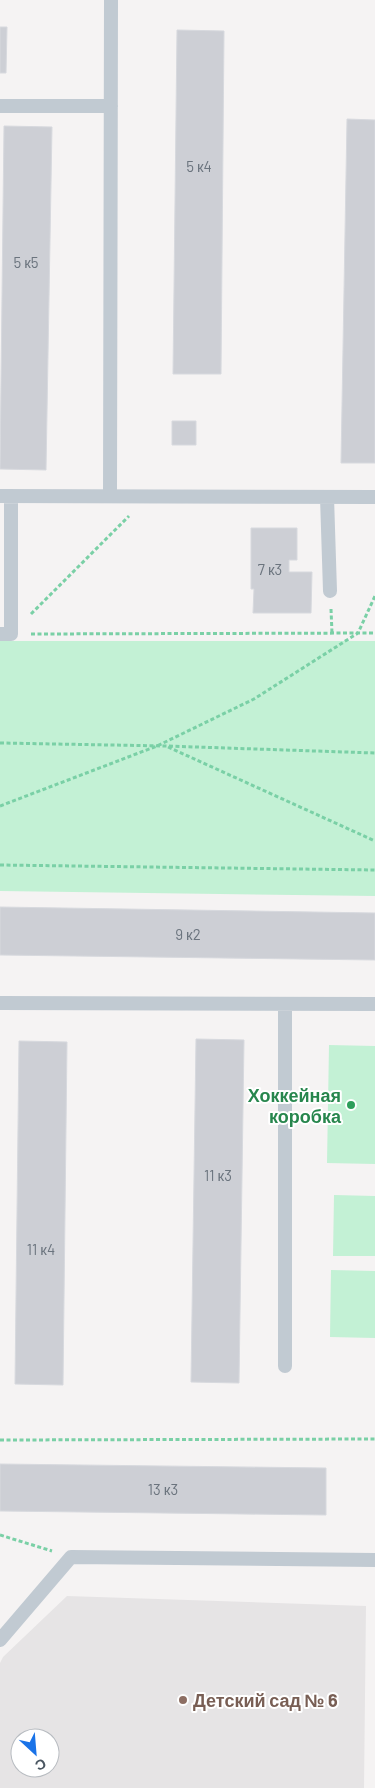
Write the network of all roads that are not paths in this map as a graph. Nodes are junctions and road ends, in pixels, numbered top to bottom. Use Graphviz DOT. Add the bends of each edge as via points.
graph roads {
  1 [pos="111,0"];
  2 [pos="0,106"];
  3 [pos="111,106"];
  4 [pos="110,495"];
  5 [pos="5,496"];
  6 [pos="327,497"];
  7 [pos="375,497"];
  8 [pos="330,591"];
  9 [pos="6,634"];
  10 [pos="0,1003"];
  11 [pos="285,1004"];
  12 [pos="375,1004"];
  13 [pos="285,1366"];
  14 [pos="375,1560"];
  15 [pos="0,1640"];
  1 -- 3 [label="lane"];
  2 -- 3 [label="lane"];
  3 -- 4 [label="lane"];
  4 -- 5 [label="lane"];
  4 -- 6 [label="lane"];
  5 -- 9 [label="lane"];
  6 -- 7 [label="lane"];
  6 -- 8 [label="lane"];
  10 -- 11 [label="lane"];
  11 -- 12 [label="lane"];
  11 -- 13 [label="lane"];
  14 -- 15 [label="lane" via="71,1557"];
}
